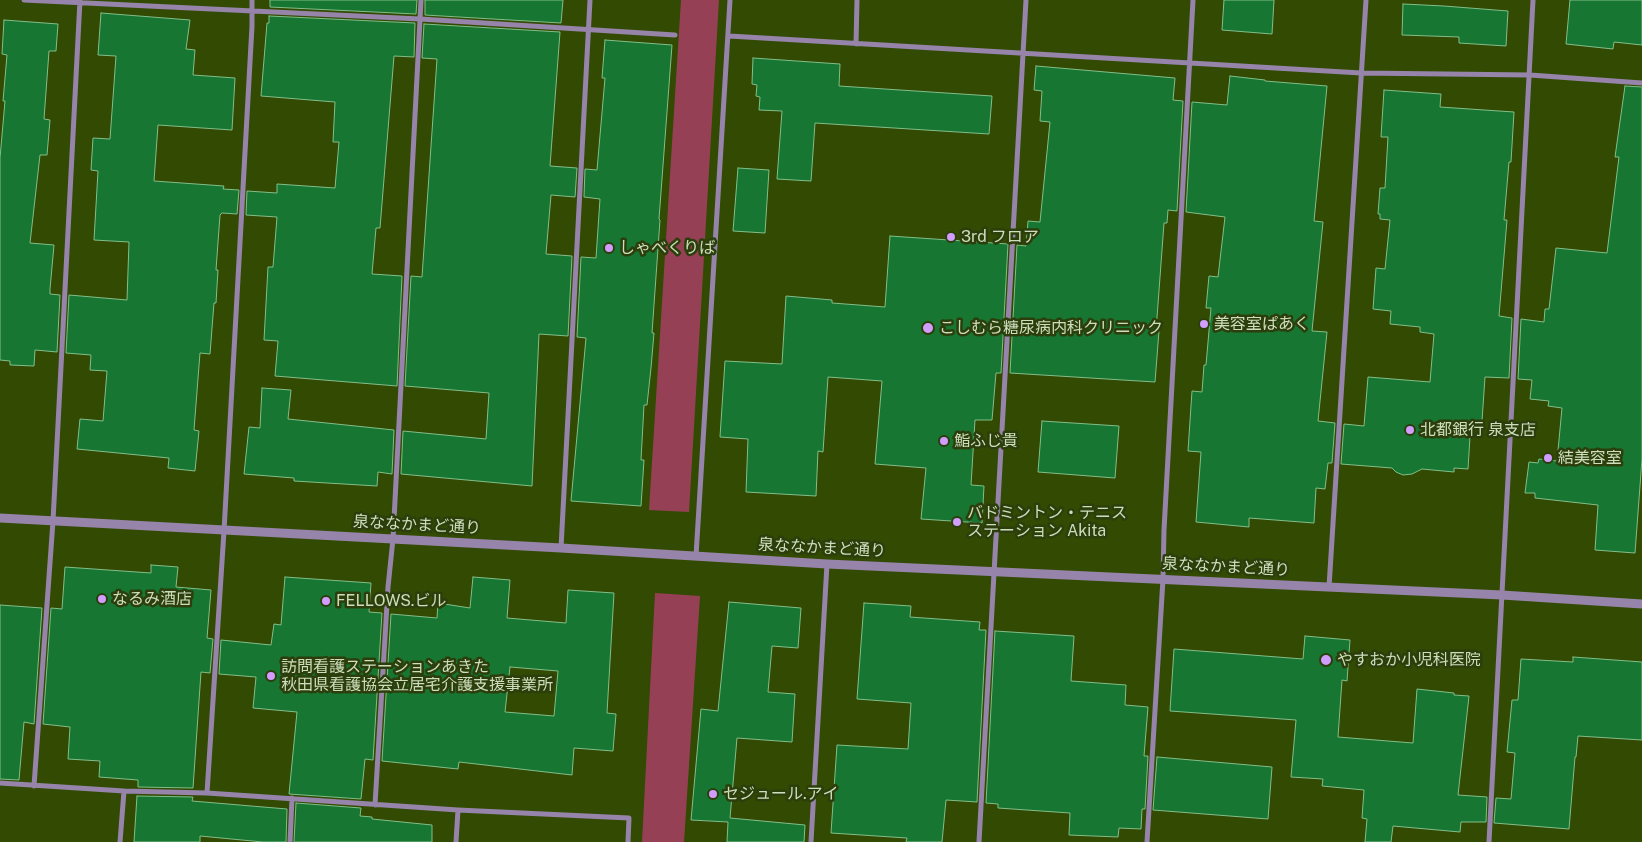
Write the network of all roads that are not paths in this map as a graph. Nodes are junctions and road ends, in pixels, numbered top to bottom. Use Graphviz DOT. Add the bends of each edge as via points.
graph roads {
  1 [pos="24,0"];
  2 [pos="252,0"];
  3 [pos="421,0"];
  4 [pos="590,0"];
  5 [pos="730,0"];
  6 [pos="857,0"];
  7 [pos="1026,0"];
  8 [pos="1194,0"];
  9 [pos="1366,0"];
  10 [pos="1533,0"];
  11 [pos="80,1"];
  12 [pos="252,12"];
  13 [pos="420,19"];
  14 [pos="588,29"];
  15 [pos="675,34"];
  16 [pos="729,36"];
  17 [pos="856,44"];
  18 [pos="1023,53"];
  19 [pos="1190,63"];
  20 [pos="1361,73"];
  21 [pos="1530,75"];
  22 [pos="1642,83"];
  23 [pos="0,518"];
  24 [pos="53,521"];
  25 [pos="224,530"];
  26 [pos="393,538"];
  27 [pos="561,548"];
  28 [pos="696,556"];
  29 [pos="828,564"];
  30 [pos="995,571"];
  31 [pos="1163,579"];
  32 [pos="1329,587"];
  33 [pos="1502,595"];
  34 [pos="1642,604"];
  35 [pos="0,783"];
  36 [pos="34,786"];
  37 [pos="124,791"];
  38 [pos="206,793"];
  39 [pos="292,798"];
  40 [pos="375,805"];
  41 [pos="458,810"];
  42 [pos="120,842"];
  43 [pos="290,842"];
  44 [pos="456,842"];
  45 [pos="628,842"];
  46 [pos="811,842"];
  47 [pos="979,842"];
  48 [pos="1147,842"];
  49 [pos="1488,842"];
  1 -- 11 [label="street"];
  2 -- 12 [label="street"];
  3 -- 13 [label="street"];
  4 -- 14 [label="street"];
  5 -- 16 [label="street"];
  6 -- 17 [label="street"];
  7 -- 18 [label="street"];
  8 -- 19 [label="street"];
  9 -- 20 [label="street"];
  10 -- 21 [label="street"];
  11 -- 12 [label="street"];
  11 -- 24 [label="street"];
  12 -- 13 [label="street"];
  12 -- 25 [label="street"];
  13 -- 14 [label="street"];
  13 -- 26 [label="street"];
  14 -- 15 [label="street"];
  14 -- 27 [label="street"];
  16 -- 17 [label="street"];
  16 -- 28 [label="street"];
  17 -- 18 [label="street"];
  18 -- 19 [label="street"];
  18 -- 30 [label="street"];
  19 -- 20 [label="street"];
  19 -- 31 [label="street"];
  20 -- 21 [label="street"];
  20 -- 32 [label="street"];
  21 -- 22 [label="street"];
  21 -- 33 [label="street"];
  23 -- 24 [label="street, 泉ななかまど通り"];
  24 -- 25 [label="street, 泉ななかまど通り"];
  24 -- 36 [label="street"];
  25 -- 26 [label="street, 泉ななかまど通り"];
  25 -- 38 [label="street"];
  26 -- 27 [label="street, 泉ななかまど通り"];
  26 -- 40 [label="street"];
  27 -- 28 [label="street, 泉ななかまど通り"];
  28 -- 29 [label="street, 泉ななかまど通り"];
  29 -- 30 [label="street, 泉ななかまど通り"];
  29 -- 46 [label="street"];
  30 -- 31 [label="street, 泉ななかまど通り"];
  30 -- 47 [label="street"];
  31 -- 32 [label="street, 泉ななかまど通り"];
  31 -- 48 [label="street"];
  32 -- 33 [label="street, 泉ななかまど通り"];
  33 -- 34 [label="street, 泉ななかまど通り"];
  33 -- 49 [label="street"];
  35 -- 36 [label="street"];
  36 -- 37 [label="street"];
  37 -- 38 [label="street"];
  37 -- 42 [label="street"];
  38 -- 39 [label="street"];
  39 -- 40 [label="street"];
  39 -- 43 [label="street"];
  40 -- 41 [label="street"];
  41 -- 44 [label="street"];
  41 -- 45 [label="street" via="629,818"];
}
